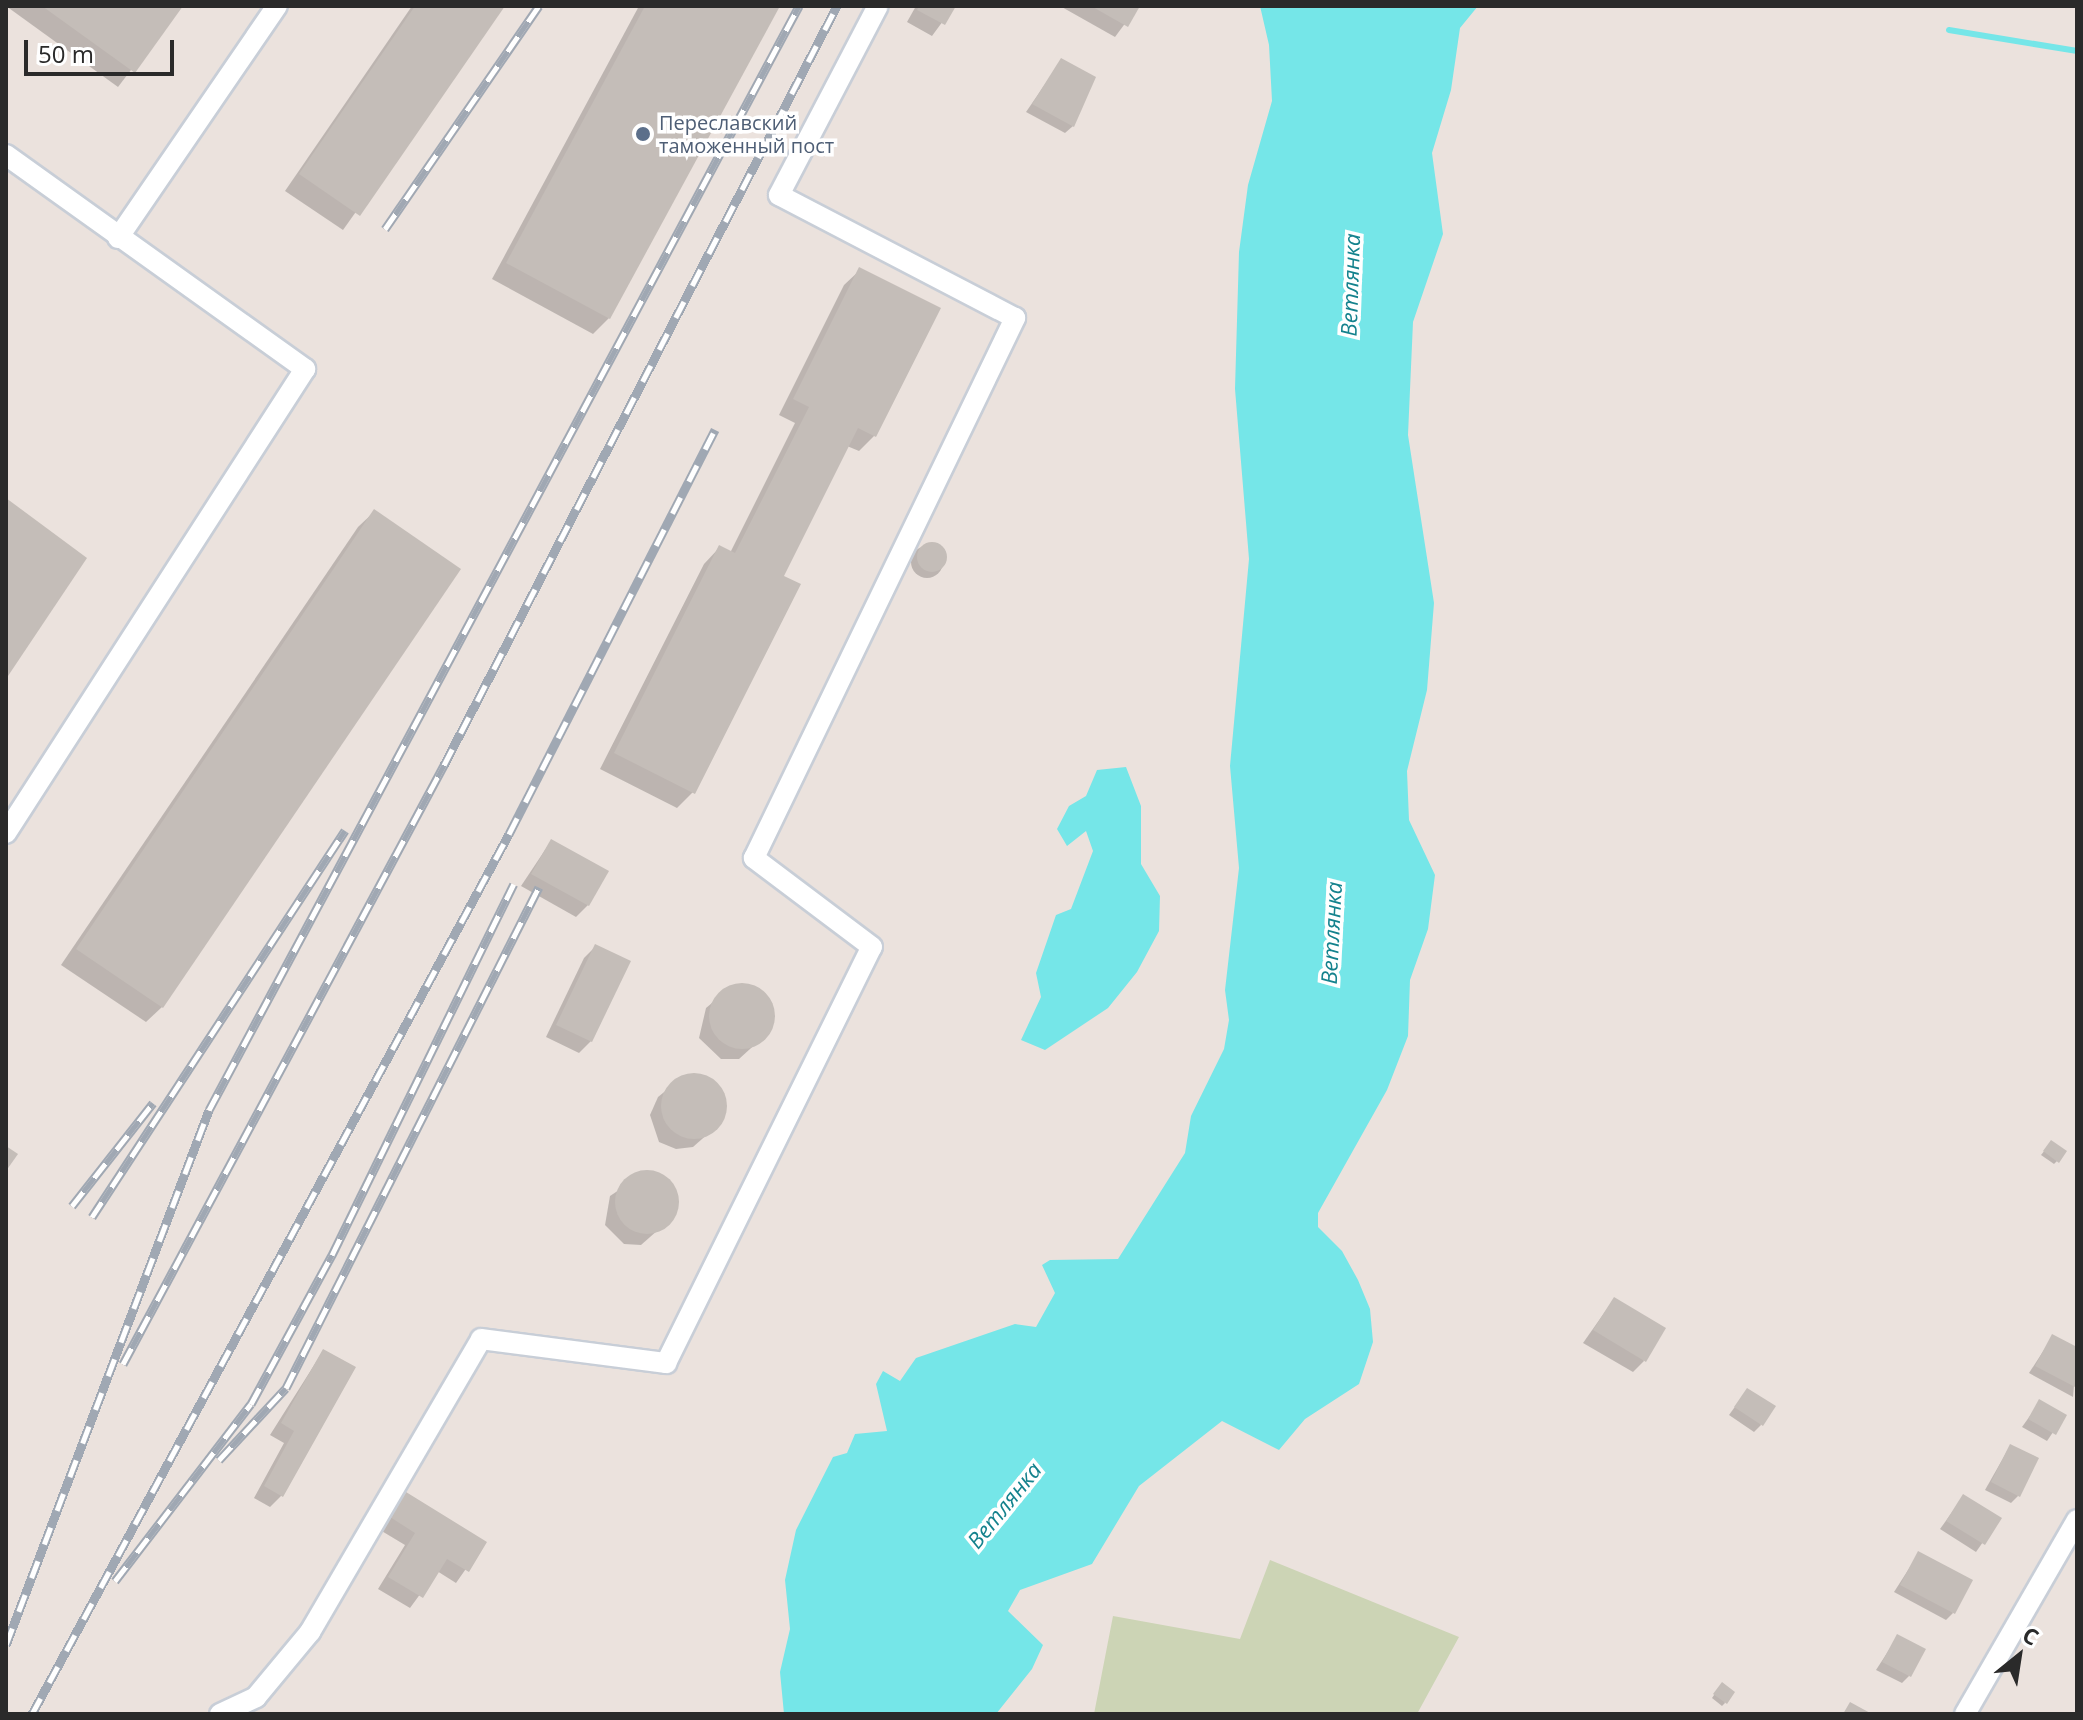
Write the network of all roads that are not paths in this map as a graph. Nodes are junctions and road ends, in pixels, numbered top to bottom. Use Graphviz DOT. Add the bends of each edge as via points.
graph roads {
  1 [pos="277,6"];
  2 [pos="878,6"];
  3 [pos="6,155"];
  4 [pos="118,238"];
  5 [pos="6,833"];
  6 [pos="2077,1520"];
  7 [pos="220,1714"];
  8 [pos="1965,1714"];
  1 -- 4 [label="street"];
  2 -- 7 [label="street" via="779,195 1015,318 754,858 872,947 666,1363 481,1339 310,1632 256,1697"];
  3 -- 4 [label="street"];
  4 -- 5 [label="street" via="305,369"];
  6 -- 8 [label="street"];
}
